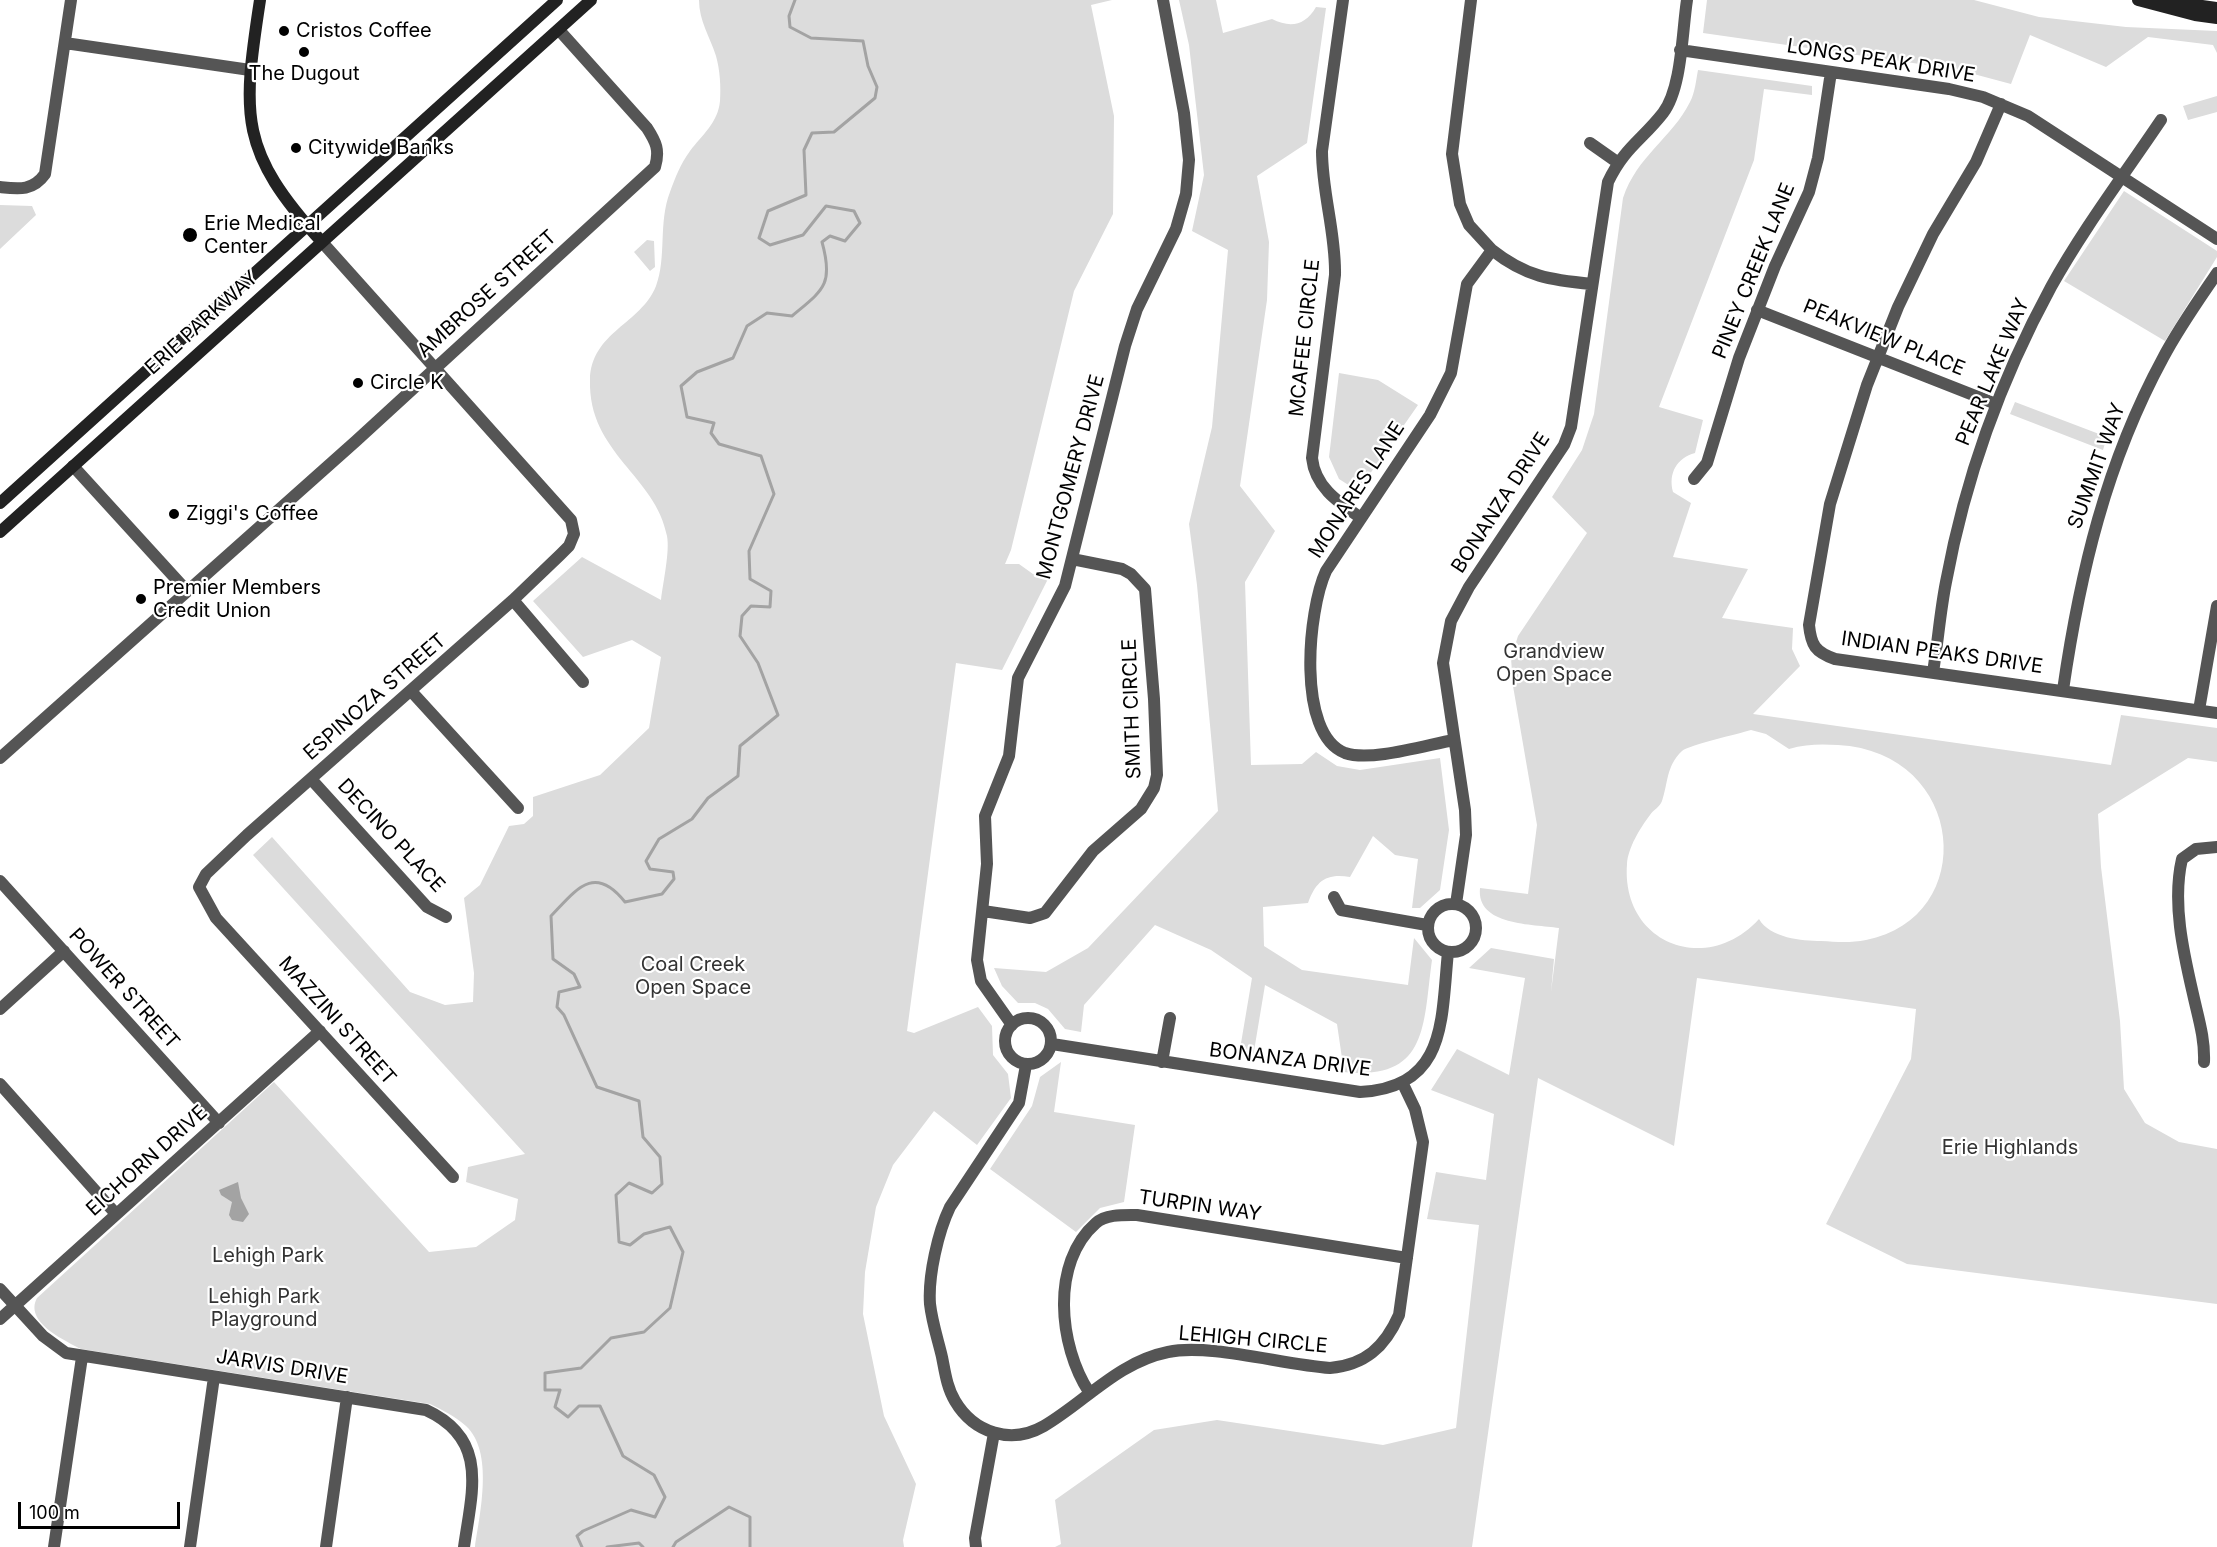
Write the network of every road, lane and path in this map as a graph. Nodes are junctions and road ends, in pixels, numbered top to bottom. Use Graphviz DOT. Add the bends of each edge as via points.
graph roads {
  1 [pos="71,0"];
  2 [pos="260,0"];
  3 [pos="557,0"];
  4 [pos="591,0"];
  5 [pos="1163,0"];
  6 [pos="1343,0"];
  7 [pos="1472,0"];
  8 [pos="1687,0"];
  9 [pos="2139,0"];
  10 [pos="2156,0"];
  11 [pos="2217,8"];
  12 [pos="2217,18"];
  13 [pos="558,30"];
  14 [pos="65,43"];
  15 [pos="1680,50"];
  16 [pos="250,70"];
  17 [pos="1831,72"];
  18 [pos="2001,104"];
  19 [pos="2161,120"];
  20 [pos="1590,143"];
  21 [pos="1617,162"];
  22 [pos="2122,177"];
  23 [pos="0,187"];
  24 [pos="308,227"];
  25 [pos="2217,239"];
  26 [pos="322,242"];
  27 [pos="1492,250"];
  28 [pos="2217,273"];
  29 [pos="1593,284"];
  30 [pos="1757,310"];
  31 [pos="1879,356"];
  32 [pos="435,366"];
  33 [pos="1996,404"];
  34 [pos="73,466"];
  35 [pos="1695,479"];
  36 [pos="0,503"];
  37 [pos="1360,518"];
  38 [pos="0,532"];
  39 [pos="1072,559"];
  40 [pos="187,591"];
  41 [pos="513,600"];
  42 [pos="2217,606"];
  43 [pos="1933,672"];
  44 [pos="584,682"];
  45 [pos="2063,690"];
  46 [pos="411,691"];
  47 [pos="2199,710"];
  48 [pos="2217,712"];
  49 [pos="1454,740"];
  50 [pos="0,758"];
  51 [pos="311,779"];
  52 [pos="518,808"];
  53 [pos="2217,847"];
  54 [pos="0,881"];
  55 [pos="199,887"];
  56 [pos="1334,897"];
  57 [pos="1456,904"];
  58 [pos="983,911"];
  59 [pos="446,917"];
  60 [pos="1427,925"];
  61 [pos="64,951"];
  62 [pos="1449,952"];
  63 [pos="0,1009"];
  64 [pos="1170,1018"];
  65 [pos="1011,1024"];
  66 [pos="320,1031"];
  67 [pos="1052,1044"];
  68 [pos="2204,1062"];
  69 [pos="1166,1063"];
  70 [pos="1026,1065"];
  71 [pos="0,1084"];
  72 [pos="1403,1084"];
  73 [pos="219,1123"];
  74 [pos="453,1177"];
  75 [pos="116,1214"];
  76 [pos="1407,1258"];
  77 [pos="0,1289"];
  78 [pos="15,1305"];
  79 [pos="0,1319"];
  80 [pos="82,1357"];
  81 [pos="214,1377"];
  82 [pos="1089,1392"];
  83 [pos="347,1397"];
  84 [pos="994,1433"];
  85 [pos="54,1547"];
  86 [pos="190,1547"];
  87 [pos="326,1547"];
  88 [pos="464,1547"];
  89 [pos="976,1547"];
  1 -- 14 [label="street"];
  2 -- 16 [label="main road"];
  3 -- 24 [label="main road, ERIE PARKWAY"];
  4 -- 13 [label="main road, ERIE PARKWAY"];
  5 -- 39 [label="street, MONTGOMERY DRIVE" via="1184,113 1189,160 1186,194 1179,221 1137,309 1125,346"];
  6 -- 37 [label="street, MCAFEE CIRCLE" via="1322,151 1335,275 1312,458 1320,483"];
  7 -- 27 [label="street" via="1452,154 1460,204 1469,225"];
  8 -- 15 [label="street, BONANZA DRIVE"];
  9 -- 12 [label="main road"];
  10 -- 11 [label="main road"];
  13 -- 26 [label="main road, ERIE PARKWAY"];
  13 -- 32 [label="street, AMBROSE STREET" via="647,128 659,154 655,167"];
  14 -- 16 [label="street"];
  14 -- 23 [label="street" via="45,174 38,184 23,190"];
  15 -- 17 [label="street, LONGS PEAK DRIVE"];
  15 -- 21 [label="street, BONANZA DRIVE" via="1675,89 1663,113"];
  16 -- 24 [label="main road" via="250,120 265,168"];
  17 -- 18 [label="street, LONGS PEAK DRIVE" via="1949,89"];
  17 -- 30 [label="street, PINEY CREEK LANE" via="1809,192"];
  18 -- 22 [label="street, LONGS PEAK DRIVE" via="2028,116"];
  18 -- 31 [label="street, INDIAN PEAKS DRIVE" via="1976,162 1928,244"];
  19 -- 22 [label="street, PEAR LAKE WAY"];
  20 -- 21 [label="street"];
  21 -- 29 [label="street, BONANZA DRIVE" via="1608,182"];
  22 -- 25 [label="street, LONGS PEAK DRIVE"];
  22 -- 33 [label="street, PEAR LAKE WAY" via="2052,285"];
  24 -- 26 [label="main road"];
  24 -- 36 [label="main road, ERIE PARKWAY"];
  26 -- 32 [label="street"];
  26 -- 34 [label="main road, ERIE PARKWAY"];
  27 -- 29 [label="street" via="1512,266 1536,276"];
  27 -- 37 [label="street, MONARES LANE" via="1463,296 1451,374 1430,415"];
  28 -- 45 [label="street, SUMMIT WAY" via="2163,357 2107,486 2087,555"];
  29 -- 49 [label="street, BONANZA DRIVE" via="1575,406 1564,445 1469,587 1451,621 1443,663"];
  30 -- 31 [label="street, PEAKVIEW PLACE"];
  30 -- 35 [label="street, PINEY CREEK LANE" via="1707,463"];
  31 -- 33 [label="street, PEAKVIEW PLACE"];
  31 -- 43 [label="street, INDIAN PEAKS DRIVE" via="1830,504 1809,625 1811,644 1819,653 1835,660"];
  32 -- 40 [label="street, AMBROSE STREET"];
  32 -- 41 [label="street, ESPINOZA STREET" via="571,520 574,534 569,546"];
  33 -- 43 [label="street, PEAR LAKE WAY" via="1953,546"];
  34 -- 38 [label="main road, ERIE PARKWAY"];
  34 -- 40 [label="street"];
  37 -- 49 [label="street, MONARES LANE" via="1326,571 1313,613 1312,697 1319,728 1347,754 1367,755"];
  39 -- 58 [label="street, MONTGOMERY DRIVE" via="1065,586 1018,678 1008,756 985,816 987,864"];
  39 -- 58 [label="street, SMITH CIRCLE" via="1122,569 1145,589 1154,699 1154,788 1141,809 1093,850 1046,913 1030,918"];
  40 -- 50 [label="street, AMBROSE STREET"];
  41 -- 44 [label="street"];
  41 -- 46 [label="street, ESPINOZA STREET"];
  42 -- 47 [label="street"];
  43 -- 45 [label="street, INDIAN PEAKS DRIVE"];
  45 -- 47 [label="street, INDIAN PEAKS DRIVE"];
  46 -- 51 [label="street, ESPINOZA STREET"];
  46 -- 52 [label="street"];
  47 -- 48 [label="street, INDIAN PEAKS DRIVE"];
  49 -- 57 [label="street, BONANZA DRIVE" via="1466,835"];
  51 -- 55 [label="street, ESPINOZA STREET" via="206,874"];
  51 -- 59 [label="street, DECINO PLACE" via="427,907"];
  53 -- 68 [label="street" via="2196,849 2182,859 2178,875 2182,935 2205,1040"];
  54 -- 61 [label="street, POWER STREET"];
  55 -- 66 [label="street, MAZZINI STREET" via="216,918"];
  56 -- 60 [label="street" via="1341,910"];
  57 -- 60 [label="street" via="1437,908"];
  57 -- 62 [label="street" via="1470,911 1476,933 1466,948"];
  58 -- 65 [label="street, MONTGOMERY DRIVE" via="977,960 981,981"];
  60 -- 62 [label="street" via="1430,940"];
  61 -- 63 [label="street"];
  61 -- 73 [label="street, POWER STREET"];
  62 -- 72 [label="street, BONANZA DRIVE" via="1435,1046 1422,1070"];
  64 -- 69 [label="street"];
  65 -- 67 [label="street" via="1034,1019 1048,1028"];
  65 -- 70 [label="street" via="1005,1046 1012,1059"];
  66 -- 73 [label="street, EICHORN DRIVE"];
  66 -- 74 [label="street, MAZZINI STREET"];
  67 -- 69 [label="street"];
  67 -- 70 [label="street" via="1046,1057"];
  69 -- 72 [label="street, BONANZA DRIVE" via="1360,1092"];
  70 -- 84 [label="street" via="1019,1103 941,1226 930,1288 948,1386 966,1416"];
  71 -- 75 [label="street"];
  72 -- 76 [label="street, LEHIGH CIRCLE" via="1415,1109 1423,1142"];
  73 -- 75 [label="street, EICHORN DRIVE"];
  75 -- 78 [label="street, EICHORN DRIVE"];
  76 -- 82 [label="street, LEHIGH CIRCLE" via="1399,1315 1390,1335 1363,1360 1330,1368 1210,1352 1169,1352 1129,1367"];
  76 -- 82 [label="street, TURPIN WAY" via="1137,1215 1097,1222 1069,1269 1064,1305 1075,1365"];
  77 -- 78 [label="street, JARVIS DRIVE"];
  78 -- 79 [label="street, EICHORN DRIVE"];
  78 -- 80 [label="street, JARVIS DRIVE" via="56,1347"];
  80 -- 81 [label="street, JARVIS DRIVE"];
  80 -- 85 [label="street"];
  81 -- 83 [label="street, JARVIS DRIVE"];
  81 -- 86 [label="street"];
  82 -- 84 [label="street, LEHIGH CIRCLE" via="1044,1425 1025,1433"];
  83 -- 87 [label="street"];
  83 -- 88 [label="street, JARVIS DRIVE" via="426,1410 442,1417 456,1431 471,1458 474,1476"];
  84 -- 89 [label="street"];
}
